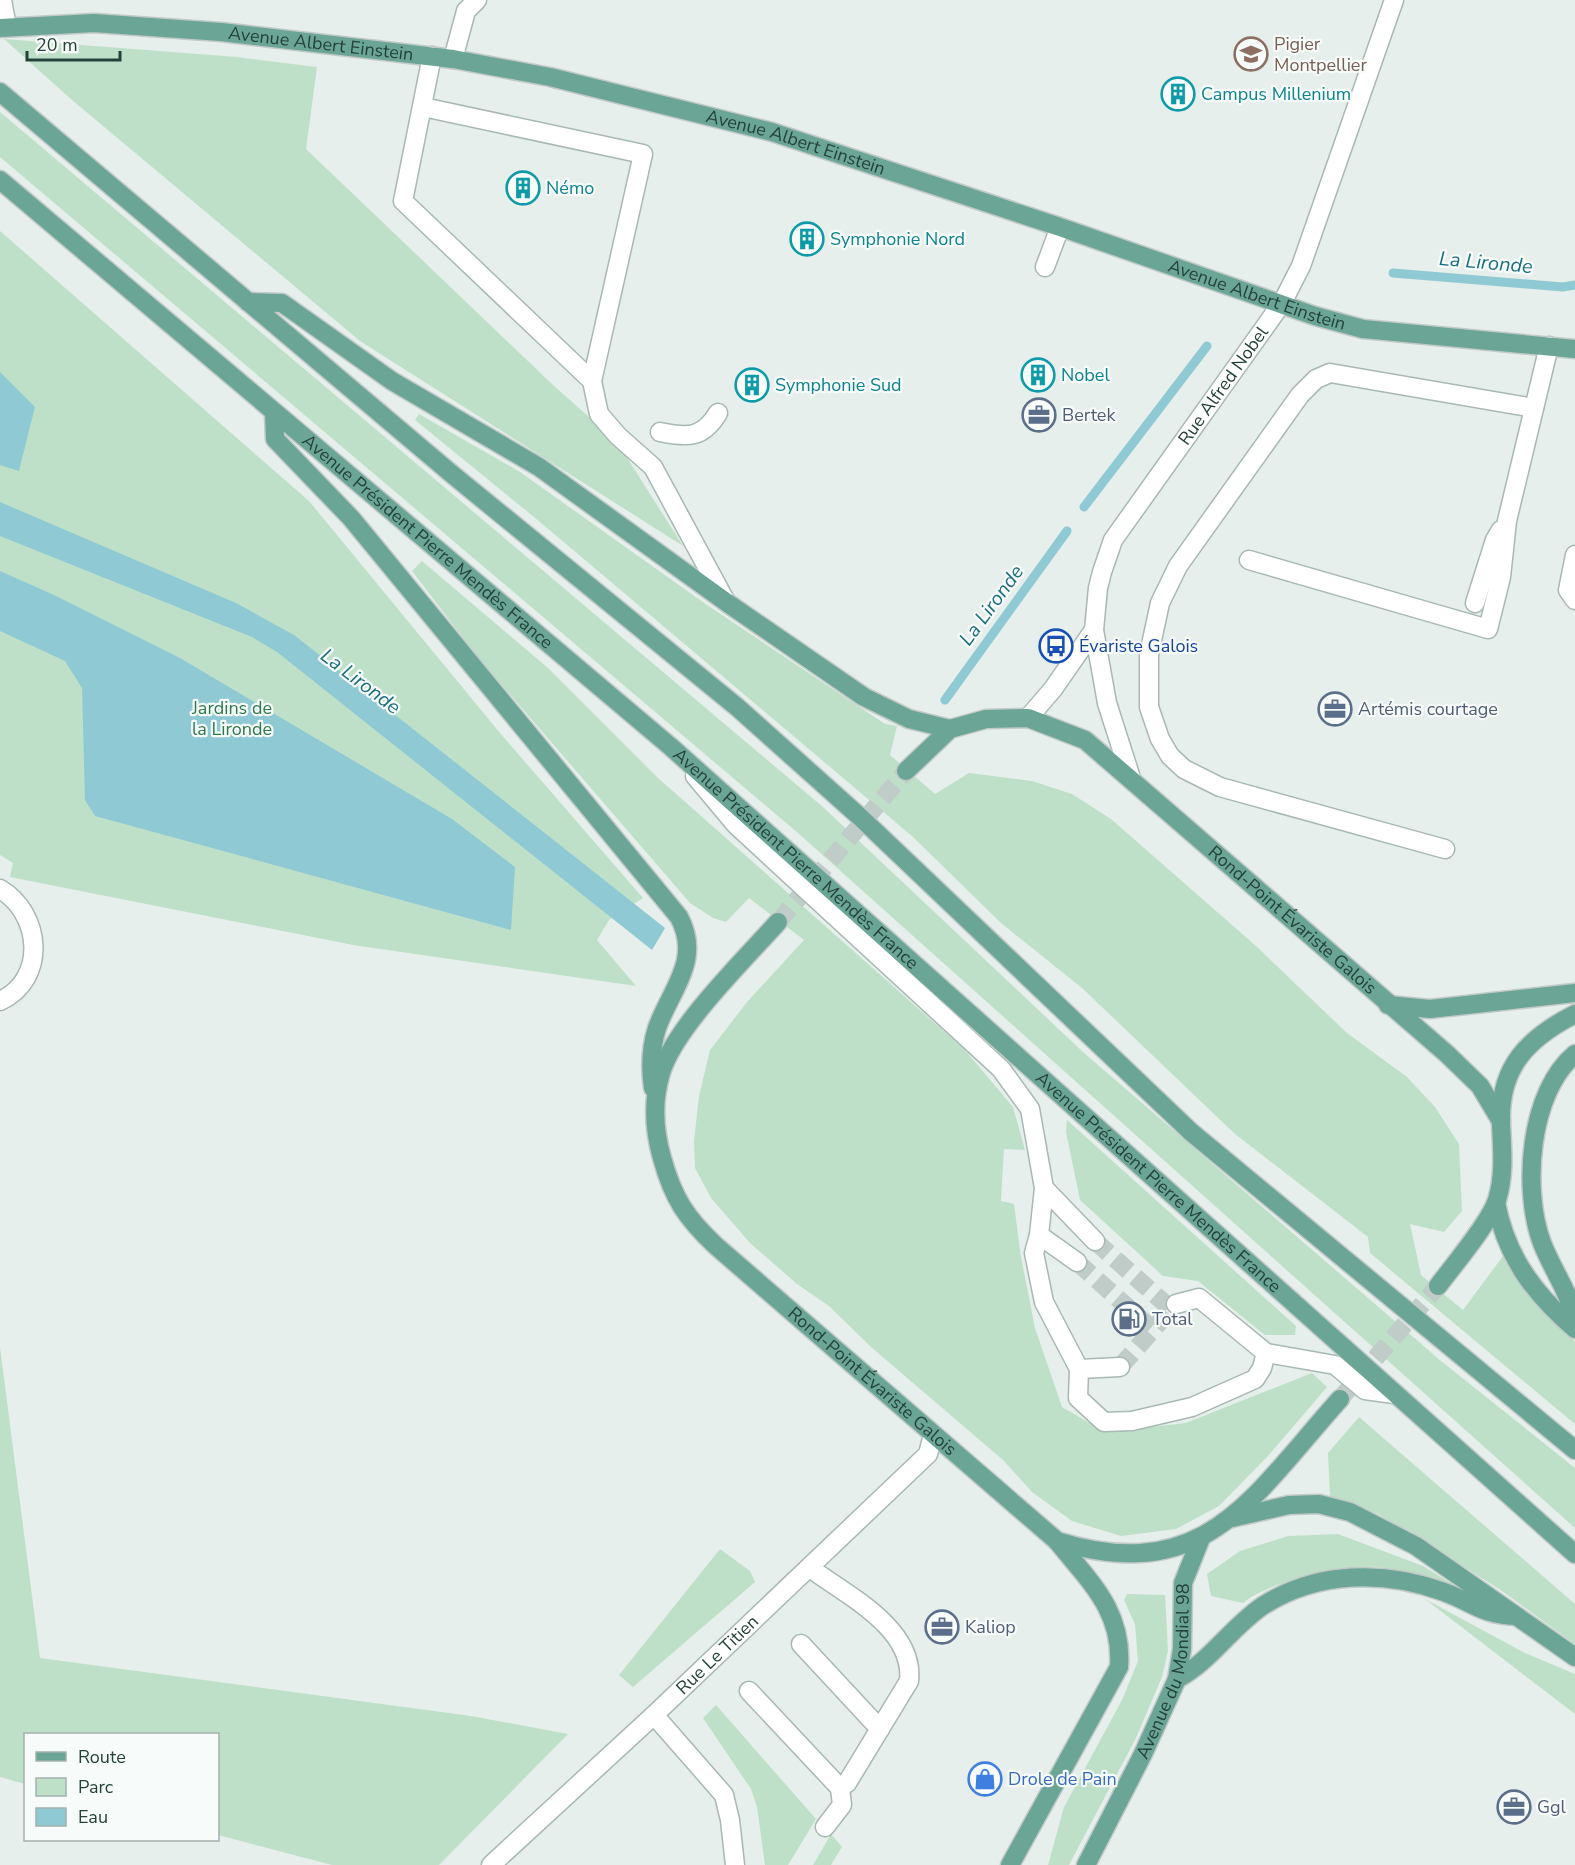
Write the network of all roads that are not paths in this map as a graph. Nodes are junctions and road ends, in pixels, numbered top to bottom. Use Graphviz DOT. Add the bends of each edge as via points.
graph roads {
  1 [pos="2,0"];
  2 [pos="477,0"];
  3 [pos="1394,0"];
  4 [pos="3,27"];
  5 [pos="432,56"];
  6 [pos="453,59"];
  7 [pos="0,92"];
  8 [pos="423,107"];
  9 [pos="0,180"];
  10 [pos="1060,227"];
  11 [pos="1045,267"];
  12 [pos="248,302"];
  13 [pos="1282,303"];
  14 [pos="1549,346"];
  15 [pos="1575,349"];
  16 [pos="592,381"];
  17 [pos="1534,408"];
  18 [pos="274,413"];
  19 [pos="718,413"];
  20 [pos="660,432"];
  21 [pos="1507,521"];
  22 [pos="1575,555"];
  23 [pos="1249,560"];
  24 [pos="1575,600"];
  25 [pos="726,602"];
  26 [pos="1475,603"];
  27 [pos="1094,630"];
  28 [pos="1028,718"];
  29 [pos="950,729"];
  30 [pos="671,747"];
  31 [pos="906,771"];
  32 [pos="1131,778"];
  33 [pos="1446,849"];
  34 [pos="0,889"];
  35 [pos="778,922"];
  36 [pos="1575,993"];
  37 [pos="0,1001"];
  38 [pos="1388,1005"];
  39 [pos="1575,1014"];
  40 [pos="1575,1054"];
  41 [pos="655,1101"];
  42 [pos="1501,1121"];
  43 [pos="1044,1188"];
  44 [pos="1496,1203"];
  45 [pos="1040,1235"];
  46 [pos="1095,1241"];
  47 [pos="1077,1262"];
  48 [pos="1438,1286"];
  49 [pos="1176,1304"];
  50 [pos="1575,1318"];
  51 [pos="1575,1329"];
  52 [pos="1266,1353"];
  53 [pos="1120,1367"];
  54 [pos="1079,1369"];
  55 [pos="1394,1394"];
  56 [pos="1340,1399"];
  57 [pos="933,1435"];
  58 [pos="1575,1450"];
  59 [pos="1232,1518"];
  60 [pos="1201,1538"];
  61 [pos="1057,1541"];
  62 [pos="1575,1554"];
  63 [pos="810,1568"];
  64 [pos="1518,1616"];
  65 [pos="801,1644"];
  66 [pos="1575,1657"];
  67 [pos="1177,1679"];
  68 [pos="749,1691"];
  69 [pos="654,1715"];
  70 [pos="880,1729"];
  71 [pos="840,1788"];
  72 [pos="825,1827"];
  73 [pos="491,1865"];
  74 [pos="735,1865"];
  75 [pos="1010,1865"];
  76 [pos="1086,1865"];
  1 -- 4 [label="street"];
  2 -- 6 [label="street" via="466,11"];
  3 -- 13 [label="street, Rue Alfred Nobel" via="1312,240"];
  4 -- 5 [label="main road, Avenue Albert Einstein" via="94,23 220,32"];
  5 -- 6 [label="main road, Avenue Albert Einstein"];
  5 -- 8 [label="street"];
  6 -- 10 [label="main road, Avenue Albert Einstein" via="587,85 721,118"];
  7 -- 12 [label="main road"];
  8 -- 16 [label="street" via="403,201"];
  8 -- 16 [label="street" via="643,154"];
  9 -- 18 [label="main road, Avenue Président Pierre Mendès France"];
  10 -- 11 [label="street"];
  10 -- 13 [label="main road, Avenue Albert Einstein"];
  12 -- 25 [label="main road" via="282,303 392,381 539,467"];
  12 -- 58 [label="main road" via="736,707 860,817 1191,1132"];
  13 -- 14 [label="main road, Avenue Albert Einstein" via="1363,328"];
  13 -- 27 [label="street, Rue Alfred Nobel" via="1113,540 1098,588"];
  14 -- 15 [label="main road, Avenue Albert Einstein"];
  14 -- 17 [label="street"];
  16 -- 25 [label="street" via="598,414 653,467"];
  17 -- 21 [label="street"];
  17 -- 33 [label="street" via="1330,373 1316,379 1300,395 1178,566 1160,603 1149,654 1149,707 1160,739 1184,769 1220,787"];
  18 -- 30 [label="main road, Avenue Président Pierre Mendès France"];
  18 -- 41 [label="main road" via="274,439 351,518 679,916 689,946 678,987 657,1028 651,1054"];
  19 -- 20 [label="street" via="710,427 694,435"];
  21 -- 23 [label="street" via="1501,577 1488,629"];
  21 -- 26 [label="street" via="1495,540"];
  22 -- 24 [label="street" via="1568,590"];
  25 -- 29 [label="main road" via="864,697 909,719"];
  27 -- 28 [label="street, Rue Alfred Nobel"];
  27 -- 32 [label="street, Rue Alfred Nobel" via="1107,703"];
  28 -- 29 [label="main road, Rond-Point Évariste Galois" via="986,718"];
  28 -- 32 [label="main road, Rond-Point Évariste Galois" via="1085,740"];
  29 -- 31 [label="main road, Rond-Point Évariste Galois"];
  30 -- 43 [label="street" via="736,825 1001,1069 1030,1109"];
  30 -- 55 [label="main road, Avenue Président Pierre Mendès France"];
  32 -- 38 [label="main road, Rond-Point Évariste Galois"];
  34 -- 37 [label="street" via="24,909 35,946 23,982"];
  35 -- 41 [label="main road, Rond-Point Évariste Galois" via="683,1031 661,1071"];
  36 -- 38 [label="main road" via="1430,1009"];
  38 -- 42 [label="main road, Rond-Point Évariste Galois" via="1480,1086"];
  39 -- 42 [label="main road" via="1546,1029 1525,1049 1505,1083"];
  40 -- 50 [label="main road" via="1546,1092 1533,1144 1533,1202 1541,1240 1572,1303"];
  41 -- 57 [label="main road, Rond-Point Évariste Galois" via="656,1138 666,1172 675,1198 691,1222"];
  42 -- 44 [label="main road, Rond-Point Évariste Galois" via="1502,1179"];
  43 -- 45 [label="street"];
  43 -- 46 [label="street"];
  44 -- 48 [label="main road, Rond-Point Évariste Galois"];
  44 -- 51 [label="main road" via="1501,1229 1526,1278 1550,1308"];
  45 -- 47 [label="street"];
  45 -- 54 [label="street" via="1034,1253 1044,1302"];
  49 -- 52 [label="street" via="1199,1298"];
  52 -- 54 [label="street" via="1255,1379 1192,1407 1132,1421 1104,1422 1078,1398"];
  52 -- 55 [label="street" via="1335,1365 1365,1390"];
  53 -- 54 [label="street"];
  55 -- 62 [label="main road, Avenue Président Pierre Mendès France"];
  56 -- 59 [label="main road, Rond-Point Évariste Galois"];
  57 -- 61 [label="main road, Rond-Point Évariste Galois"];
  57 -- 63 [label="street, Rue Le Titien" via="928,1454"];
  59 -- 60 [label="main road, Rond-Point Évariste Galois"];
  59 -- 64 [label="main road" via="1289,1505 1319,1504 1350,1512 1416,1546"];
  60 -- 61 [label="main road, Rond-Point Évariste Galois" via="1142,1555 1088,1551"];
  60 -- 67 [label="main road, Avenue du Mondial 98" via="1183,1583 1182,1649"];
  61 -- 75 [label="main road" via="1105,1601 1121,1646 1119,1668"];
  63 -- 69 [label="street, Rue Le Titien"];
  63 -- 70 [label="street" via="870,1609 907,1658 909,1681"];
  64 -- 66 [label="main road"];
  64 -- 67 [label="main road" via="1487,1614 1448,1594 1408,1583 1365,1577 1330,1578 1296,1588 1264,1605"];
  65 -- 70 [label="street"];
  67 -- 76 [label="main road, Avenue du Mondial 98"];
  68 -- 71 [label="street"];
  69 -- 73 [label="street, Rue Le Titien"];
  69 -- 74 [label="street" via="724,1795"];
  70 -- 71 [label="street"];
  71 -- 72 [label="street" via="842,1805"];
}
